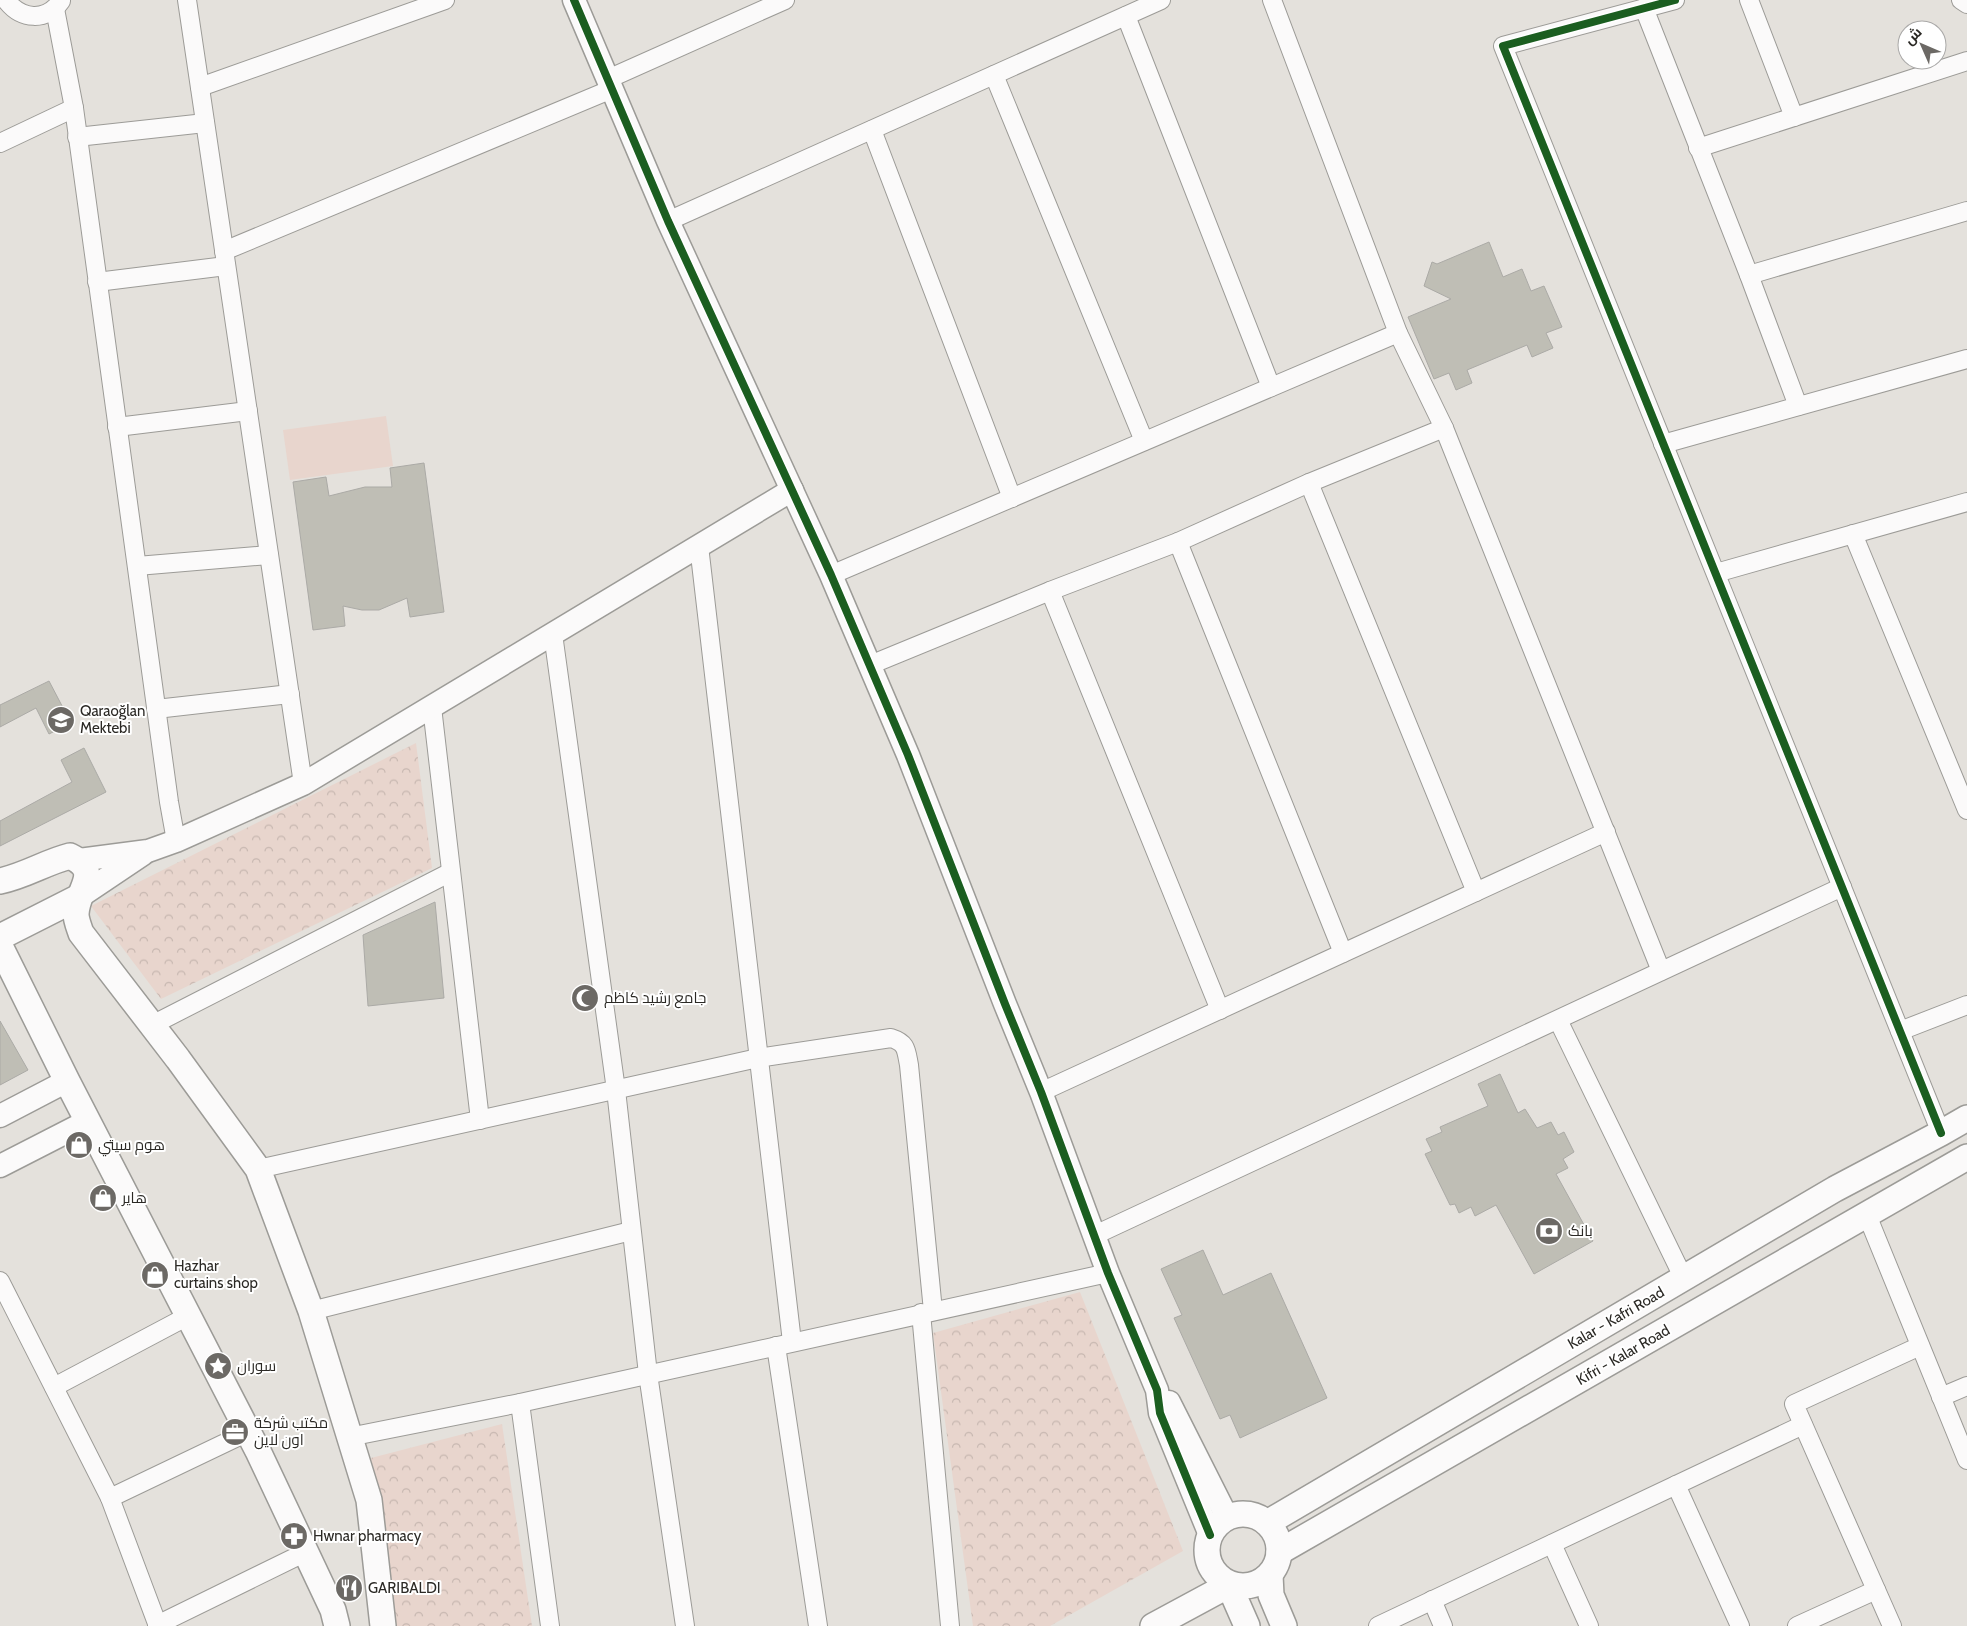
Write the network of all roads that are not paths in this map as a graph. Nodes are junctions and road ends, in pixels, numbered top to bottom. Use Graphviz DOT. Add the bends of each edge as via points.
graph roads {
  1 [pos="6,0"];
  2 [pos="187,0"];
  3 [pos="445,0"];
  4 [pos="574,0"];
  5 [pos="785,0"];
  6 [pos="1161,0"];
  7 [pos="1272,0"];
  8 [pos="1675,0"];
  9 [pos="1750,0"];
  10 [pos="1961,0"];
  11 [pos="59,4"];
  12 [pos="1967,4"];
  13 [pos="1644,8"];
  14 [pos="1126,16"];
  15 [pos="1967,61"];
  16 [pos="994,75"];
  17 [pos="610,84"];
  18 [pos="200,86"];
  19 [pos="74,108"];
  20 [pos="1794,117"];
  21 [pos="205,123"];
  22 [pos="872,130"];
  23 [pos="78,137"];
  24 [pos="0,143"];
  25 [pos="1698,148"];
  26 [pos="1967,211"];
  27 [pos="668,221"];
  28 [pos="225,258"];
  29 [pos="1749,275"];
  30 [pos="97,282"];
  31 [pos="1398,333"];
  32 [pos="1967,359"];
  33 [pos="1271,387"];
  34 [pos="1798,406"];
  35 [pos="248,410"];
  36 [pos="117,427"];
  37 [pos="1444,428"];
  38 [pos="1144,441"];
  39 [pos="1663,444"];
  40 [pos="1309,483"];
  41 [pos="792,490"];
  42 [pos="1012,498"];
  43 [pos="1967,502"];
  44 [pos="1853,534"];
  45 [pos="1178,542"];
  46 [pos="698,546"];
  47 [pos="269,555"];
  48 [pos="137,566"];
  49 [pos="1716,573"];
  50 [pos="831,575"];
  51 [pos="1050,591"];
  52 [pos="553,634"];
  53 [pos="870,665"];
  54 [pos="290,694"];
  55 [pos="432,707"];
  56 [pos="156,709"];
  57 [pos="303,784"];
  58 [pos="1967,810"];
  59 [pos="1606,832"];
  60 [pos="176,840"];
  61 [pos="148,851"];
  62 [pos="79,860"];
  63 [pos="451,872"];
  64 [pos="7,880"];
  65 [pos="1842,887"];
  66 [pos="1476,892"];
  67 [pos="79,897"];
  68 [pos="0,898"];
  69 [pos="0,938"];
  70 [pos="0,946"];
  71 [pos="1343,953"];
  72 [pos="1661,971"];
  73 [pos="1967,1005"];
  74 [pos="1220,1010"];
  75 [pos="1558,1020"];
  76 [pos="152,1026"];
  77 [pos="1900,1030"];
  78 [pos="758,1058"];
  79 [pos="67,1081"];
  80 [pos="616,1090"];
  81 [pos="1041,1092"];
  82 [pos="0,1116"];
  83 [pos="1967,1118"];
  84 [pos="480,1120"];
  85 [pos="88,1122"];
  86 [pos="1941,1133"];
  87 [pos="1967,1157"];
  88 [pos="0,1166"];
  89 [pos="258,1169"];
  90 [pos="1867,1215"];
  91 [pos="631,1231"];
  92 [pos="1095,1235"];
  93 [pos="1108,1273"];
  94 [pos="1684,1279"];
  95 [pos="0,1281"];
  96 [pos="311,1311"];
  97 [pos="927,1312"];
  98 [pos="188,1316"];
  99 [pos="784,1344"];
  100 [pos="1920,1346"];
  101 [pos="648,1374"];
  102 [pos="1967,1386"];
  103 [pos="54,1387"];
  104 [pos="1158,1390"];
  105 [pos="1941,1397"];
  106 [pos="520,1403"];
  107 [pos="1803,1425"];
  108 [pos="248,1432"];
  109 [pos="349,1437"];
  110 [pos="1967,1460"];
  111 [pos="1676,1485"];
  112 [pos="110,1498"];
  113 [pos="1227,1517"];
  114 [pos="1267,1522"];
  115 [pos="1210,1535"];
  116 [pos="1552,1544"];
  117 [pos="306,1552"];
  118 [pos="1275,1564"];
  119 [pos="1229,1585"];
  120 [pos="1876,1590"];
  121 [pos="1432,1600"];
  122 [pos="157,1626"];
  123 [pos="337,1626"];
  124 [pos="383,1626"];
  125 [pos="550,1626"];
  126 [pos="685,1626"];
  127 [pos="818,1626"];
  128 [pos="950,1626"];
  129 [pos="1153,1626"];
  130 [pos="1247,1626"];
  131 [pos="1284,1626"];
  132 [pos="1378,1626"];
  133 [pos="1443,1626"];
  134 [pos="1589,1626"];
  135 [pos="1740,1626"];
  136 [pos="1797,1626"];
  137 [pos="1892,1626"];
  1 -- 11 [label="street" via="20,13 29,16 38,16"];
  2 -- 18 [label="street"];
  3 -- 18 [label="street"];
  4 -- 17 [label="street"];
  5 -- 17 [label="street"];
  6 -- 14 [label="street"];
  7 -- 31 [label="street"];
  8 -- 13 [label="street"];
  9 -- 20 [label="street"];
  10 -- 12 [label="street"];
  11 -- 19 [label="street"];
  13 -- 25 [label="street"];
  13 -- 39 [label="street" via="1503,46"];
  14 -- 16 [label="street"];
  14 -- 33 [label="street"];
  15 -- 20 [label="street"];
  16 -- 22 [label="street"];
  16 -- 38 [label="street"];
  17 -- 27 [label="street"];
  17 -- 28 [label="street"];
  18 -- 21 [label="street"];
  19 -- 23 [label="street"];
  19 -- 24 [label="street"];
  20 -- 25 [label="street"];
  21 -- 23 [label="street"];
  21 -- 28 [label="street"];
  22 -- 27 [label="street"];
  22 -- 42 [label="street"];
  23 -- 30 [label="street"];
  25 -- 29 [label="street"];
  26 -- 29 [label="street"];
  27 -- 41 [label="street"];
  28 -- 30 [label="street"];
  28 -- 35 [label="street"];
  29 -- 34 [label="street"];
  30 -- 36 [label="street"];
  31 -- 33 [label="street"];
  31 -- 37 [label="street"];
  32 -- 34 [label="street"];
  33 -- 38 [label="street"];
  34 -- 39 [label="street"];
  35 -- 36 [label="street"];
  35 -- 47 [label="street"];
  36 -- 48 [label="street"];
  37 -- 40 [label="street"];
  37 -- 59 [label="street"];
  38 -- 42 [label="street"];
  39 -- 49 [label="street"];
  40 -- 45 [label="street"];
  40 -- 66 [label="street"];
  41 -- 46 [label="street"];
  41 -- 50 [label="street"];
  42 -- 50 [label="street"];
  43 -- 44 [label="street"];
  44 -- 49 [label="street"];
  44 -- 58 [label="street"];
  45 -- 51 [label="street"];
  45 -- 71 [label="street"];
  46 -- 52 [label="street"];
  46 -- 78 [label="street"];
  47 -- 48 [label="street"];
  47 -- 54 [label="street"];
  48 -- 56 [label="street"];
  49 -- 65 [label="street"];
  50 -- 53 [label="street"];
  51 -- 53 [label="street"];
  51 -- 74 [label="street"];
  52 -- 55 [label="street"];
  52 -- 80 [label="street"];
  53 -- 81 [label="street"];
  54 -- 56 [label="street"];
  54 -- 57 [label="street"];
  55 -- 57 [label="street"];
  55 -- 63 [label="street"];
  56 -- 60 [label="street"];
  57 -- 60 [label="street"];
  59 -- 66 [label="street"];
  59 -- 72 [label="street"];
  60 -- 61 [label="street"];
  61 -- 62 [label="street"];
  61 -- 67 [label="street"];
  62 -- 64 [label="main road" via="70,856 58,859"];
  62 -- 67 [label="main road" via="86,868 87,880"];
  63 -- 76 [label="street"];
  63 -- 84 [label="street"];
  64 -- 68 [label="main road"];
  65 -- 72 [label="street"];
  65 -- 77 [label="street"];
  66 -- 71 [label="street"];
  67 -- 69 [label="main road"];
  67 -- 76 [label="main road" via="76,914 81,933"];
  70 -- 79 [label="main road"];
  71 -- 74 [label="street"];
  72 -- 75 [label="street"];
  73 -- 77 [label="street"];
  74 -- 81 [label="street"];
  75 -- 92 [label="street"];
  75 -- 94 [label="street"];
  76 -- 89 [label="main road"];
  77 -- 86 [label="street"];
  78 -- 80 [label="street"];
  78 -- 97 [label="street" via="891,1038 900,1040 906,1048"];
  78 -- 99 [label="street"];
  79 -- 82 [label="street"];
  79 -- 85 [label="main road"];
  80 -- 84 [label="street"];
  80 -- 91 [label="street"];
  81 -- 92 [label="street"];
  83 -- 86 [label="main road, Kalar - Kafri Road"];
  84 -- 89 [label="street"];
  85 -- 88 [label="street"];
  85 -- 98 [label="main road"];
  86 -- 94 [label="main road, Kalar - Kafri Road" via="1834,1189"];
  87 -- 90 [label="main road, Kifri - Kalar Road"];
  89 -- 96 [label="main road"];
  90 -- 100 [label="street"];
  90 -- 118 [label="main road, Kifri - Kalar Road"];
  91 -- 96 [label="street"];
  91 -- 101 [label="street"];
  92 -- 93 [label="street"];
  93 -- 97 [label="street"];
  93 -- 104 [label="street"];
  94 -- 114 [label="main road, Kalar - Kafri Road"];
  95 -- 103 [label="street"];
  96 -- 109 [label="main road"];
  97 -- 99 [label="street"];
  97 -- 128 [label="street"];
  98 -- 103 [label="street"];
  98 -- 108 [label="main road"];
  99 -- 101 [label="street"];
  99 -- 127 [label="street"];
  100 -- 105 [label="street"];
  100 -- 107 [label="street" via="1794,1404"];
  101 -- 106 [label="street"];
  101 -- 126 [label="street"];
  102 -- 105 [label="street"];
  103 -- 112 [label="street"];
  104 -- 113 [label="street" via="1172,1406"];
  104 -- 115 [label="street" via="1160,1413"];
  105 -- 110 [label="street"];
  106 -- 109 [label="street"];
  106 -- 125 [label="street"];
  107 -- 111 [label="street"];
  107 -- 120 [label="street"];
  108 -- 112 [label="street"];
  108 -- 117 [label="main road"];
  109 -- 124 [label="main road" via="369,1500"];
  111 -- 116 [label="street"];
  111 -- 135 [label="street"];
  112 -- 122 [label="street"];
  113 -- 114 [label="main road" via="1248,1514"];
  113 -- 115 [label="main road"];
  114 -- 118 [label="main road" via="1278,1541"];
  115 -- 119 [label="main road" via="1206,1553 1208,1563 1213,1572"];
  116 -- 121 [label="street"];
  116 -- 134 [label="street"];
  117 -- 122 [label="street"];
  117 -- 123 [label="main road"];
  118 -- 119 [label="main road" via="1261,1582 1251,1586"];
  118 -- 131 [label="main road" via="1271,1595"];
  119 -- 129 [label="main road"];
  119 -- 130 [label="main road"];
  120 -- 136 [label="street"];
  120 -- 137 [label="street"];
  121 -- 132 [label="street"];
  121 -- 133 [label="street"];
}
